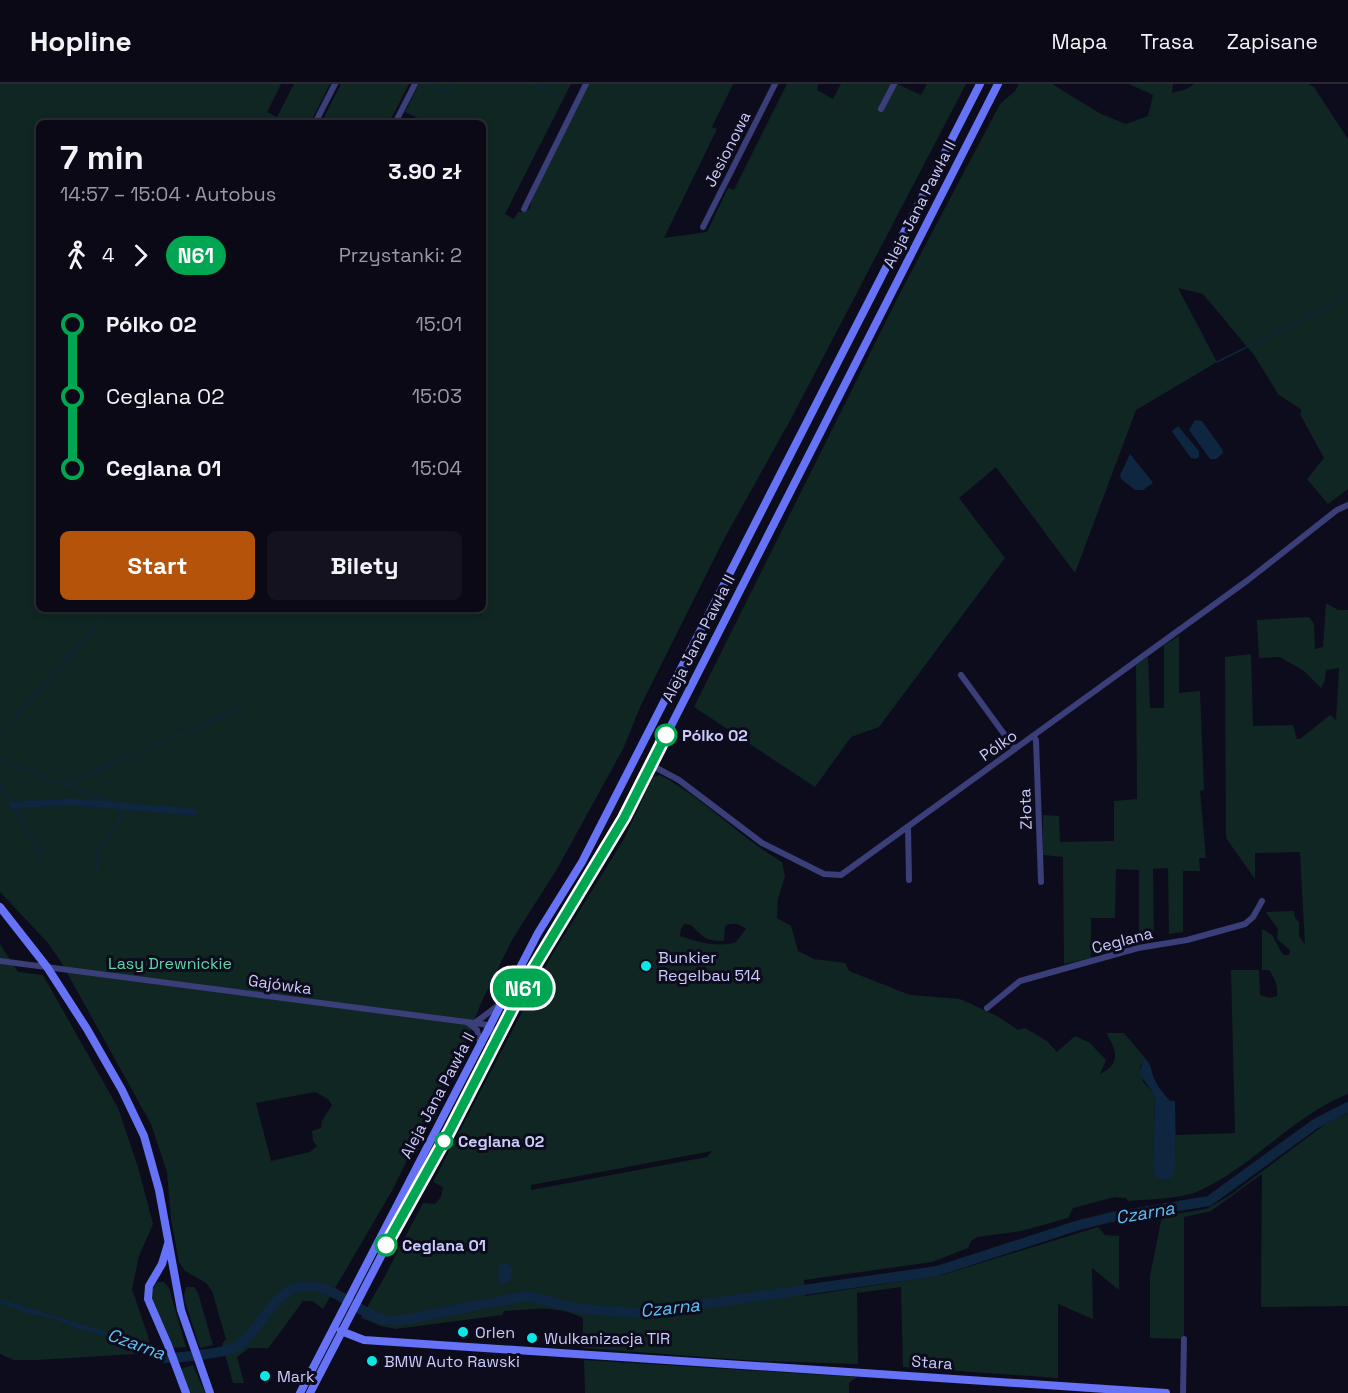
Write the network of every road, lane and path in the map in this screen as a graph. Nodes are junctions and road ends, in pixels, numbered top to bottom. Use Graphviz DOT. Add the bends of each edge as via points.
graph roads {
  1 [pos="335,84"];
  2 [pos="415,84"];
  3 [pos="586,84"];
  4 [pos="775,84"];
  5 [pos="894,84"];
  6 [pos="980,84"];
  7 [pos="998,84"];
  8 [pos="881,110"];
  9 [pos="317,120"];
  10 [pos="397,120"];
  11 [pos="524,209"];
  12 [pos="703,226"];
  13 [pos="1348,505"];
  14 [pos="961,675"];
  15 [pos="1033,736"];
  16 [pos="1015,749"];
  17 [pos="651,765"];
  18 [pos="908,827"];
  19 [pos="909,880"];
  20 [pos="1041,882"];
  21 [pos="1262,901"];
  22 [pos="0,907"];
  23 [pos="0,961"];
  24 [pos="47,967"];
  25 [pos="504,999"];
  26 [pos="987,1008"];
  27 [pos="466,1022"];
  28 [pos="475,1023"];
  29 [pos="491,1026"];
  30 [pos="494,1044"];
  31 [pos="480,1047"];
  32 [pos="169,1241"];
  33 [pos="152,1281"];
  34 [pos="175,1281"];
  35 [pos="357,1291"];
  36 [pos="347,1310"];
  37 [pos="341,1331"];
  38 [pos="1184,1340"];
  39 [pos="186,1393"];
  40 [pos="210,1393"];
  41 [pos="300,1393"];
  42 [pos="310,1393"];
  43 [pos="1166,1393"];
  44 [pos="1183,1393"];
  1 -- 9 [label="street"];
  2 -- 10 [label="street"];
  3 -- 11 [label="street"];
  4 -- 12 [label="street, Jesionowa"];
  5 -- 8 [label="street"];
  6 -- 25 [label="main road, Aleja Jana Pawła II" via="582,862 538,933"];
  7 -- 17 [label="main road, Aleja Jana Pawła II"];
  13 -- 15 [label="street, Pólko"];
  14 -- 16 [label="street"];
  15 -- 16 [label="street, Pólko"];
  15 -- 20 [label="street, Złota"];
  16 -- 18 [label="street, Pólko"];
  17 -- 18 [label="street, Pólko" via="679,780 762,843 825,874 841,875"];
  17 -- 30 [label="main road, Aleja Jana Pawła II"];
  18 -- 19 [label="street"];
  21 -- 26 [label="street, Ceglana" via="1245,924 1138,948 1020,981"];
  22 -- 24 [label="main road"];
  23 -- 24 [label="street, Gajówka"];
  24 -- 27 [label="street, Gajówka"];
  24 -- 32 [label="main road" via="111,1069 144,1136"];
  25 -- 28 [label="street"];
  25 -- 29 [label="main road, Aleja Jana Pawła II"];
  27 -- 28 [label="street, Gajówka"];
  27 -- 31 [label="street" via="479,1033"];
  28 -- 29 [label="street, Gajówka"];
  29 -- 30 [label="street"];
  29 -- 31 [label="main road, Aleja Jana Pawła II"];
  30 -- 35 [label="main road, Aleja Jana Pawła II" via="425,1183"];
  31 -- 35 [label="main road, Aleja Jana Pawła II"];
  32 -- 33 [label="main road"];
  32 -- 34 [label="main road"];
  33 -- 34 [label="main road"];
  33 -- 39 [label="main road" via="148,1302"];
  34 -- 40 [label="main road"];
  35 -- 36 [label="main road"];
  36 -- 37 [label="main road"];
  36 -- 41 [label="main road"];
  37 -- 42 [label="main road"];
  37 -- 43 [label="main road, Stara" via="364,1340"];
  38 -- 44 [label="street"];
}
